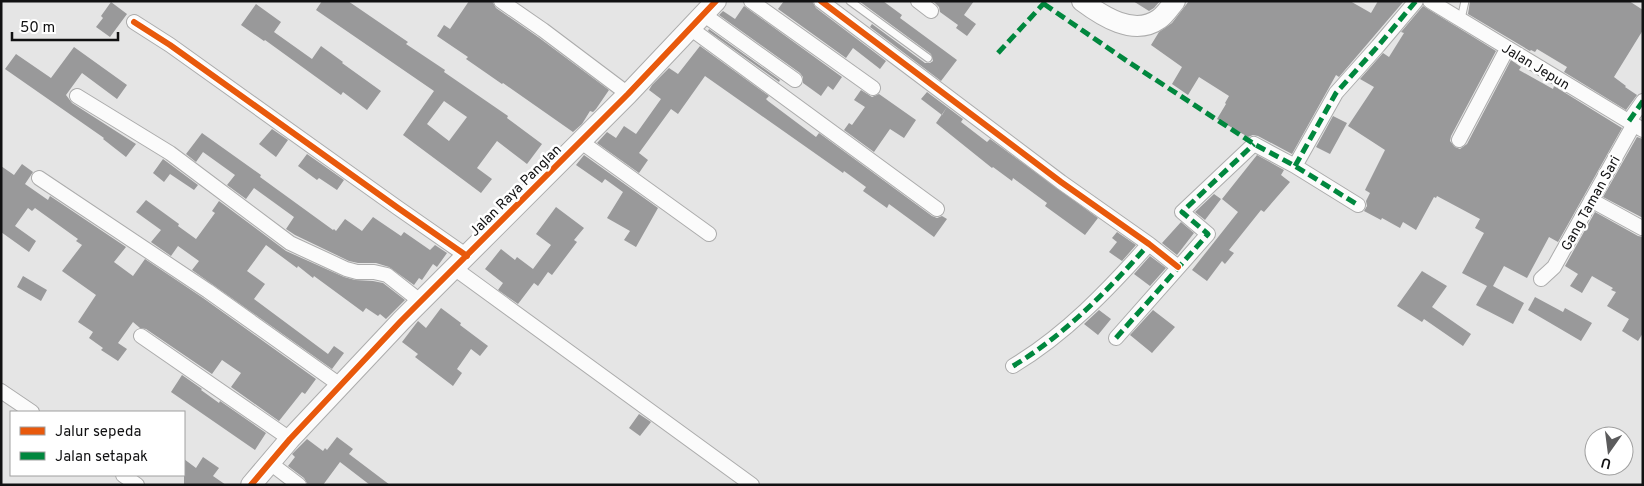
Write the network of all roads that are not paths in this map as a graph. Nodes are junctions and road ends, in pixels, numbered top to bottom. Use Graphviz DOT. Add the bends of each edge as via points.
graph roads {
  1 [pos="501,1"];
  2 [pos="751,1"];
  3 [pos="820,1"];
  4 [pos="850,1"];
  5 [pos="918,1"];
  6 [pos="1082,1"];
  7 [pos="1175,1"];
  8 [pos="1416,1"];
  9 [pos="1430,1"];
  10 [pos="1465,1"];
  11 [pos="931,12"];
  12 [pos="703,15"];
  13 [pos="1461,19"];
  14 [pos="134,22"];
  15 [pos="1507,48"];
  16 [pos="928,58"];
  17 [pos="795,80"];
  18 [pos="873,88"];
  19 [pos="628,94"];
  20 [pos="77,96"];
  21 [pos="1643,101"];
  22 [pos="1635,125"];
  23 [pos="1459,140"];
  24 [pos="580,142"];
  25 [pos="1295,166"];
  26 [pos="39,178"];
  27 [pos="1591,200"];
  28 [pos="1358,205"];
  29 [pos="937,209"];
  30 [pos="1642,228"];
  31 [pos="709,234"];
  32 [pos="1149,244"];
  33 [pos="461,262"];
  34 [pos="1178,267"];
  35 [pos="1541,279"];
  36 [pos="420,301"];
  37 [pos="141,336"];
  38 [pos="1116,338"];
  39 [pos="1013,366"];
  40 [pos="340,385"];
  41 [pos="1,391"];
  42 [pos="31,411"];
  43 [pos="290,439"];
  44 [pos="270,463"];
  45 [pos="124,476"];
  46 [pos="137,485"];
  47 [pos="251,485"];
  48 [pos="299,485"];
  49 [pos="752,485"];
  1 -- 19 [label="street"];
  2 -- 18 [label="street"];
  3 -- 32 [label="street"];
  4 -- 16 [label="lane"];
  5 -- 11 [label="street"];
  6 -- 7 [label="street" via="1114,21 1138,26 1158,20"];
  8 -- 25 [label="street" via="1336,92"];
  9 -- 13 [label="street, Jalan Jepun"];
  10 -- 13 [label="lane"];
  12 -- 17 [label="street"];
  12 -- 19 [label="street, Jalan Raya Panglan"];
  12 -- 29 [label="street"];
  13 -- 15 [label="street, Jalan Jepun"];
  14 -- 33 [label="street" via="398,208"];
  15 -- 22 [label="street, Jalan Jepun"];
  15 -- 23 [label="street"];
  19 -- 24 [label="street, Jalan Raya Panglan"];
  20 -- 36 [label="street" via="170,153 290,243 346,269 387,275"];
  21 -- 22 [label="street, Gang Taman Sari"];
  22 -- 27 [label="street, Gang Taman Sari"];
  24 -- 31 [label="street"];
  24 -- 33 [label="street, Jalan Raya Panglan"];
  25 -- 28 [label="street"];
  25 -- 34 [label="street" via="1254,144 1182,212 1208,234"];
  26 -- 40 [label="street" via="208,291"];
  27 -- 30 [label="street"];
  27 -- 35 [label="street, Gang Taman Sari" via="1554,266"];
  32 -- 34 [label="street"];
  32 -- 39 [label="street" via="1066,328"];
  33 -- 36 [label="street, Jalan Raya Panglan"];
  33 -- 49 [label="street"];
  34 -- 38 [label="street"];
  36 -- 40 [label="street, Jalan Raya Panglan"];
  37 -- 43 [label="street"];
  40 -- 43 [label="street, Jalan Raya Panglan"];
  41 -- 42 [label="street"];
  43 -- 44 [label="street, Jalan Raya Panglan"];
  44 -- 47 [label="street, Jalan Raya Panglan"];
  44 -- 48 [label="street"];
  45 -- 46 [label="street"];
}
